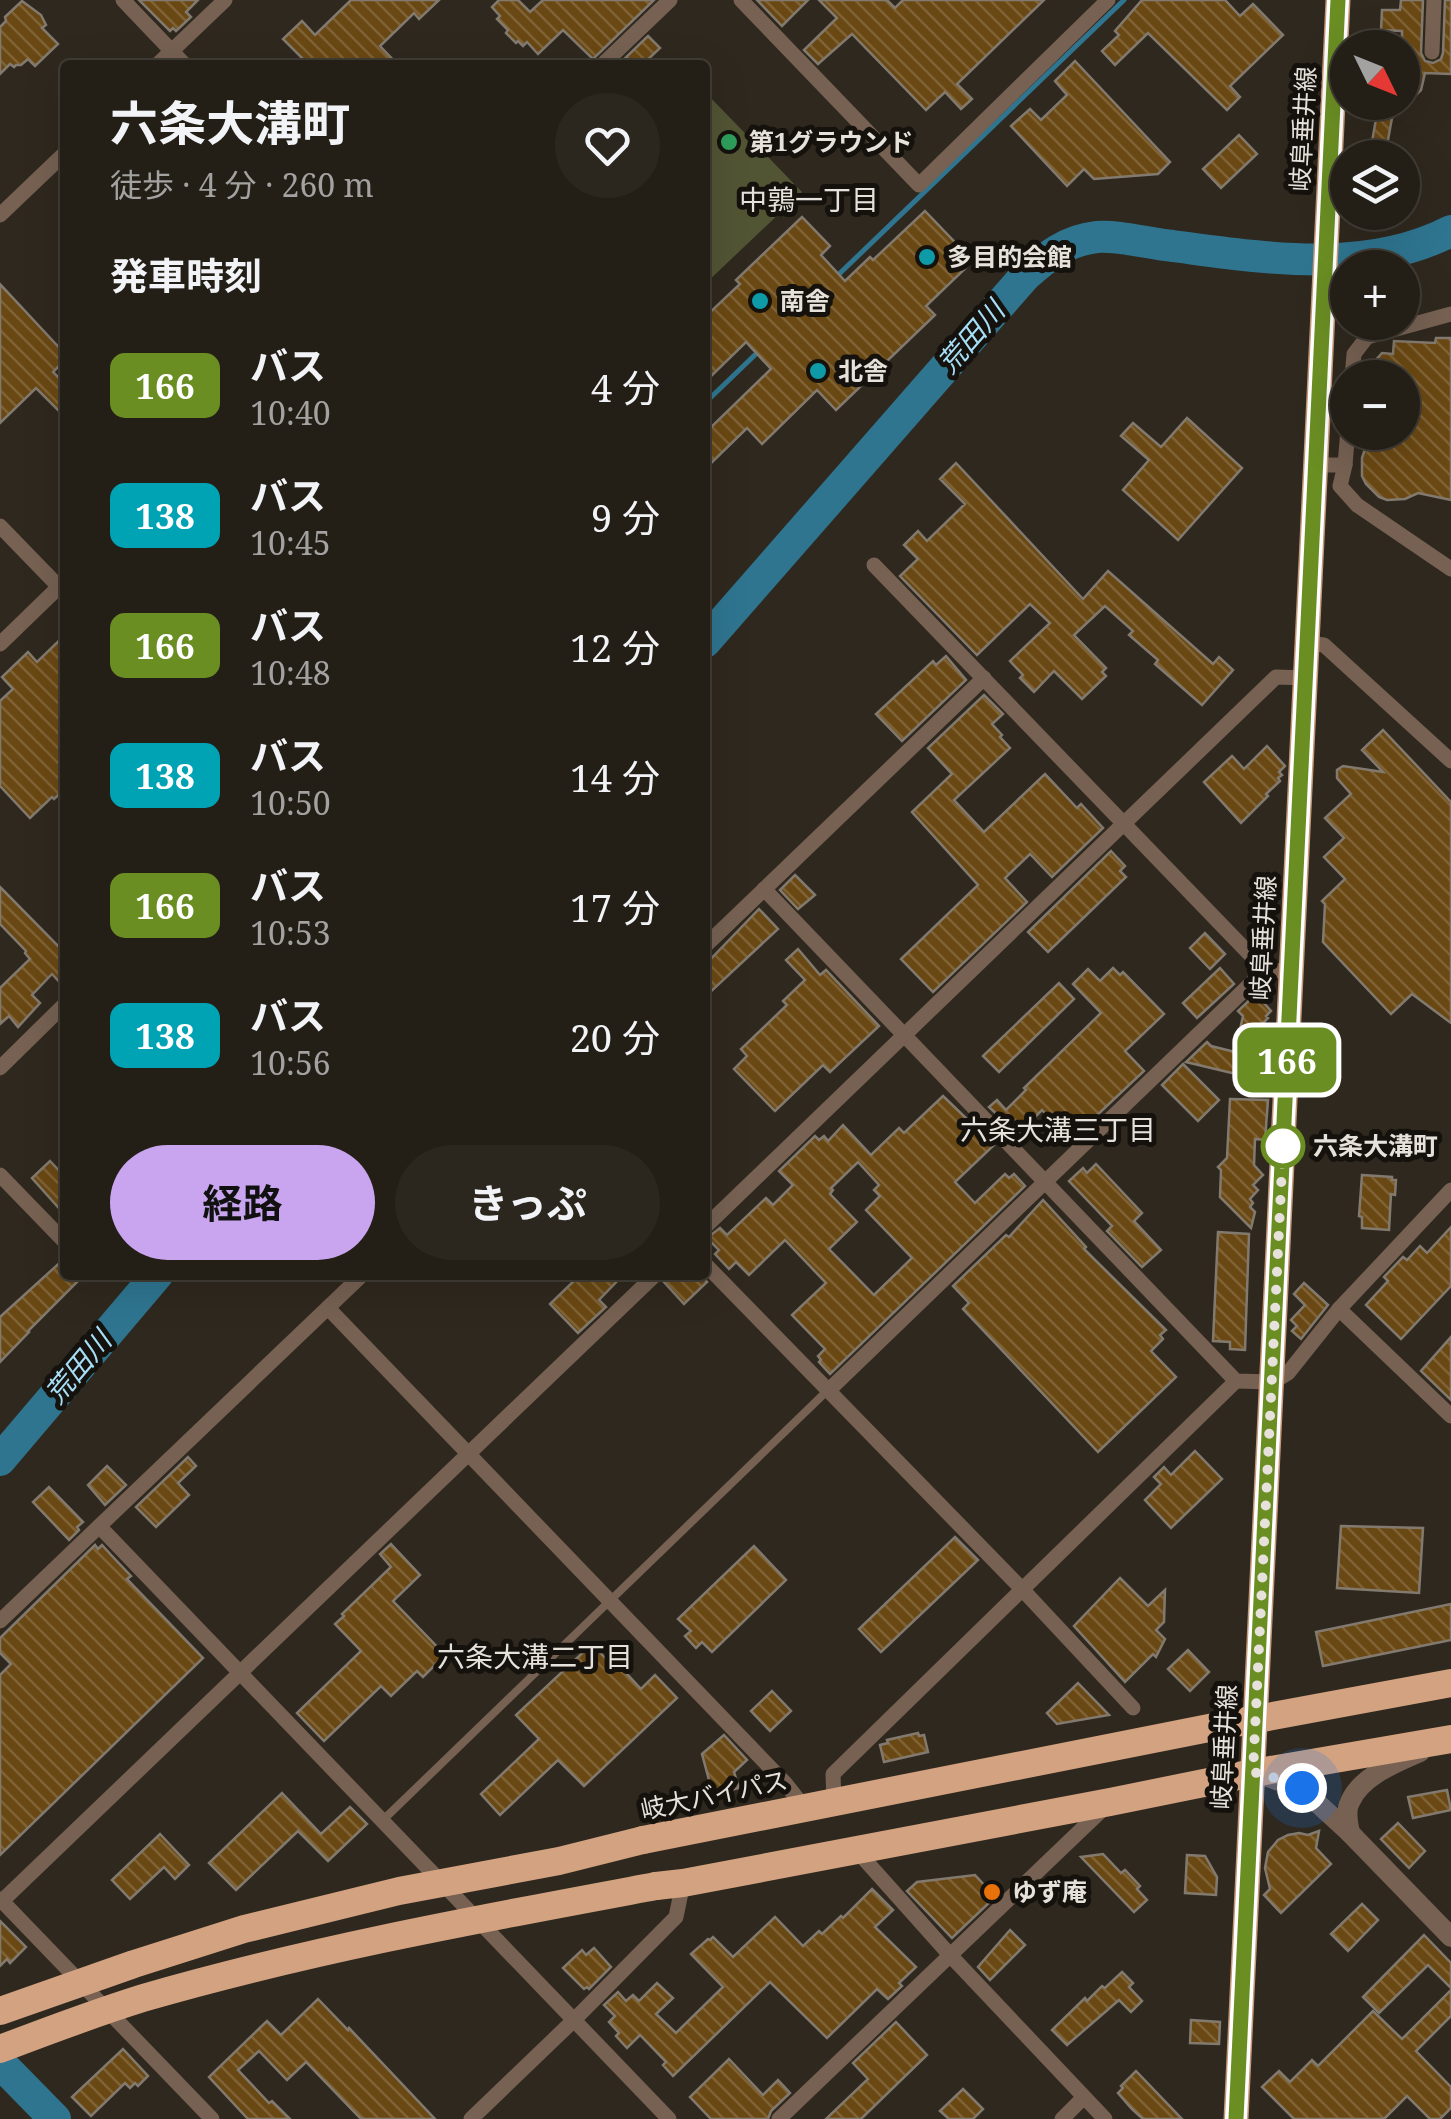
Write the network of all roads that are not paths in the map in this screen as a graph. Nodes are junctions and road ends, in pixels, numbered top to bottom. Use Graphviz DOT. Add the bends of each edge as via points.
graph roads {
  1 [pos="123,0"];
  2 [pos="225,0"];
  3 [pos="670,0"];
  4 [pos="741,0"];
  5 [pos="1108,0"];
  6 [pos="1338,0"];
  7 [pos="1434,0"];
  8 [pos="172,51"];
  9 [pos="1432,52"];
  10 [pos="162,60"];
  11 [pos="181,60"];
  12 [pos="607,60"];
  13 [pos="60,158"];
  14 [pos="0,215"];
  15 [pos="1451,314"];
  16 [pos="1354,360"];
  17 [pos="1346,450"];
  18 [pos="1318,465"];
  19 [pos="1344,465"];
  20 [pos="0,526"];
  21 [pos="874,565"];
  22 [pos="1451,569"];
  23 [pos="60,584"];
  24 [pos="60,590"];
  25 [pos="1308,643"];
  26 [pos="0,644"];
  27 [pos="984,678"];
  28 [pos="1306,678"];
  29 [pos="1451,761"];
  30 [pos="1124,824"];
  31 [pos="764,889"];
  32 [pos="710,941"];
  33 [pos="1278,970"];
  34 [pos="60,1009"];
  35 [pos="904,1035"];
  36 [pos="0,1068"];
  37 [pos="0,1175"];
  38 [pos="1045,1182"];
  39 [pos="1451,1190"];
  40 [pos="710,1222"];
  41 [pos="60,1237"];
  42 [pos="710,1269"];
  43 [pos="357,1280"];
  44 [pos="650,1280"];
  45 [pos="328,1308"];
  46 [pos="1338,1309"];
  47 [pos="1236,1381"];
  48 [pos="1273,1382"];
  49 [pos="828,1390"];
  50 [pos="1451,1416"];
  51 [pos="468,1454"];
  52 [pos="100,1527"];
  53 [pos="1021,1588"];
  54 [pos="610,1601"];
  55 [pos="0,1621"];
  56 [pos="241,1674"];
  57 [pos="1451,1683"];
  58 [pos="1133,1708"];
  59 [pos="1254,1720"];
  60 [pos="1448,1740"];
  61 [pos="1253,1772"];
  62 [pos="834,1802"];
  63 [pos="1110,1802"];
  64 [pos="804,1807"];
  65 [pos="382,1821"];
  66 [pos="1350,1833"];
  67 [pos="857,1851"];
  68 [pos="670,1885"];
  69 [pos="1,1900"];
  70 [pos="1451,1937"];
  71 [pos="949,1954"];
  72 [pos="0,2011"];
  73 [pos="574,2020"];
  74 [pos="0,2050"];
  75 [pos="1084,2097"];
  76 [pos="212,2119"];
  77 [pos="471,2119"];
  78 [pos="670,2119"];
  79 [pos="780,2119"];
  80 [pos="1062,2119"];
  81 [pos="1105,2119"];
  82 [pos="1236,2119"];
  1 -- 8 [label="street"];
  2 -- 8 [label="street"];
  3 -- 12 [label="street"];
  4 -- 5 [label="street" via="919,185"];
  6 -- 18 [label="main road, 岐阜垂井線"];
  7 -- 9 [label="street"];
  8 -- 10 [label="street"];
  8 -- 11 [label="street"];
  13 -- 14 [label="street"];
  15 -- 16 [label="street" via="1367,337"];
  17 -- 19 [label="street"];
  18 -- 19 [label="street"];
  18 -- 25 [label="main road, 岐阜垂井線"];
  19 -- 22 [label="street" via="1340,486 1356,505"];
  20 -- 23 [label="street"];
  21 -- 27 [label="street"];
  24 -- 26 [label="street"];
  25 -- 28 [label="main road, 岐阜垂井線"];
  25 -- 29 [label="street" via="1324,646"];
  27 -- 30 [label="street"];
  27 -- 31 [label="street"];
  28 -- 30 [label="street" via="1276,678"];
  28 -- 33 [label="main road, 岐阜垂井線"];
  30 -- 33 [label="street"];
  30 -- 35 [label="street"];
  31 -- 32 [label="street"];
  31 -- 35 [label="street"];
  33 -- 38 [label="street"];
  33 -- 48 [label="main road, 岐阜垂井線"];
  34 -- 36 [label="street"];
  35 -- 38 [label="street"];
  35 -- 40 [label="street"];
  37 -- 41 [label="street"];
  38 -- 47 [label="street"];
  38 -- 49 [label="street"];
  39 -- 46 [label="street"];
  42 -- 49 [label="street"];
  43 -- 45 [label="street"];
  44 -- 51 [label="street"];
  45 -- 51 [label="street"];
  45 -- 52 [label="street"];
  46 -- 48 [label="street" via="1288,1373"];
  46 -- 50 [label="street"];
  47 -- 48 [label="street"];
  47 -- 53 [label="street"];
  48 -- 59 [label="main road, 岐阜垂井線"];
  49 -- 53 [label="street"];
  49 -- 54 [label="lane"];
  51 -- 54 [label="street"];
  51 -- 56 [label="street"];
  52 -- 55 [label="street"];
  52 -- 56 [label="street"];
  53 -- 58 [label="street"];
  53 -- 62 [label="street" via="832,1774"];
  54 -- 64 [label="street"];
  54 -- 65 [label="lane"];
  56 -- 65 [label="street"];
  56 -- 69 [label="street"];
  57 -- 59 [label="highway, 岐大バイパス"];
  59 -- 61 [label="main road, 岐阜垂井線"];
  59 -- 62 [label="highway, 岐大バイパス"];
  60 -- 61 [label="highway"];
  60 -- 66 [label="street" via="1359,1789 1349,1802"];
  61 -- 63 [label="highway"];
  61 -- 66 [label="street" via="1302,1788"];
  61 -- 82 [label="main road, 岐阜垂井線"];
  62 -- 64 [label="highway, 岐大バイパス"];
  63 -- 67 [label="highway"];
  63 -- 71 [label="street"];
  64 -- 72 [label="highway, 岐大バイパス, bridge" via="244,1929"];
  65 -- 73 [label="street"];
  66 -- 70 [label="street"];
  67 -- 68 [label="highway"];
  67 -- 71 [label="street"];
  68 -- 73 [label="street" via="676,1917"];
  68 -- 74 [label="highway, bridge" via="409,1932 255,1968"];
  69 -- 76 [label="street"];
  71 -- 75 [label="street"];
  71 -- 79 [label="street"];
  73 -- 77 [label="street"];
  73 -- 78 [label="street"];
  75 -- 80 [label="street"];
  75 -- 81 [label="street"];
}
